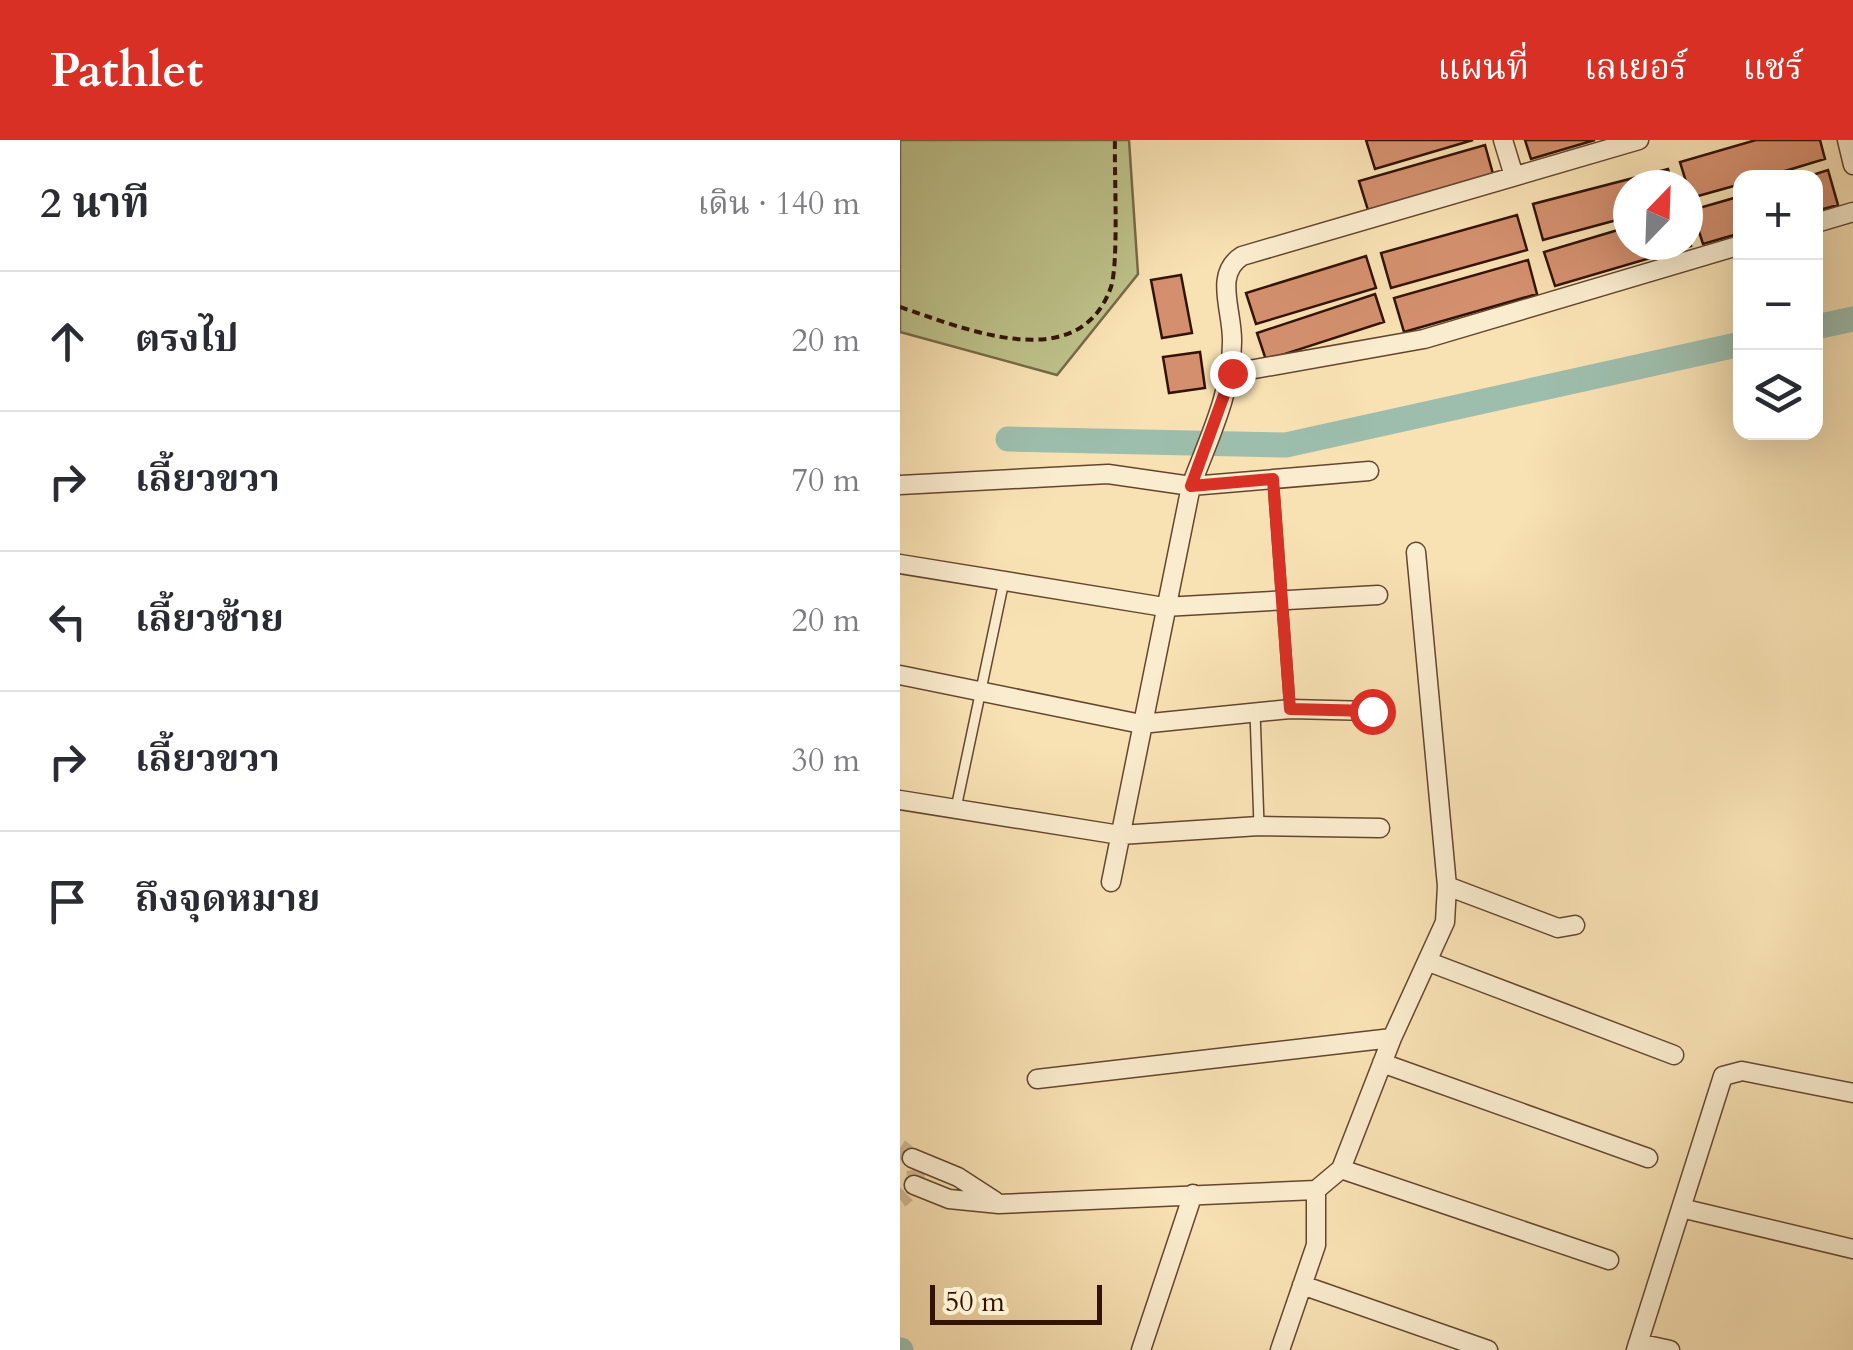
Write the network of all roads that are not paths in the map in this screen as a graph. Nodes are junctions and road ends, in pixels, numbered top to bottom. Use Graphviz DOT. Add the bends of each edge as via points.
graph roads {
  1 [pos="1504,140"];
  2 [pos="1639,140"];
  3 [pos="1847,140"];
  4 [pos="1853,165"];
  5 [pos="1514,176"];
  6 [pos="1853,212"];
  7 [pos="1823,221"];
  8 [pos="1733,248"];
  9 [pos="1232,373"];
  10 [pos="1369,471"];
  11 [pos="1273,479"];
  12 [pos="900,485"];
  13 [pos="1191,486"];
  14 [pos="1416,552"];
  15 [pos="900,564"];
  16 [pos="1004,581"];
  17 [pos="1378,595"];
  18 [pos="1285,599"];
  19 [pos="1164,607"];
  20 [pos="900,676"];
  21 [pos="982,692"];
  22 [pos="1290,709"];
  23 [pos="1372,711"];
  24 [pos="1256,712"];
  25 [pos="1141,724"];
  26 [pos="900,800"];
  27 [pos="956,808"];
  28 [pos="1259,826"];
  29 [pos="1380,828"];
  30 [pos="1120,834"];
  31 [pos="1110,882"];
  32 [pos="1447,886"];
  33 [pos="1575,925"];
  34 [pos="1428,962"];
  35 [pos="1392,1038"];
  36 [pos="1674,1055"];
  37 [pos="1382,1063"];
  38 [pos="1038,1080"];
  39 [pos="1853,1093"];
  40 [pos="912,1158"];
  41 [pos="1648,1158"];
  42 [pos="1341,1169"];
  43 [pos="914,1184"];
  44 [pos="1316,1190"];
  45 [pos="1193,1194"];
  46 [pos="999,1204"];
  47 [pos="1681,1208"];
  48 [pos="1853,1250"];
  49 [pos="1609,1260"];
  50 [pos="1302,1285"];
  51 [pos="1637,1346"];
  52 [pos="1142,1350"];
  53 [pos="1280,1350"];
  54 [pos="1488,1350"];
  55 [pos="1670,1350"];
  1 -- 5 [label="street"];
  2 -- 5 [label="street"];
  3 -- 4 [label="street"];
  5 -- 9 [label="street" via="1229,264 1224,277"];
  6 -- 7 [label="street"];
  8 -- 9 [label="street" via="1424,339"];
  9 -- 13 [label="street"];
  10 -- 11 [label="street"];
  11 -- 13 [label="street"];
  11 -- 18 [label="lane"];
  12 -- 13 [label="street" via="1108,474"];
  13 -- 19 [label="street"];
  14 -- 32 [label="street"];
  15 -- 16 [label="street"];
  16 -- 19 [label="street"];
  16 -- 21 [label="lane"];
  17 -- 18 [label="street"];
  18 -- 19 [label="street"];
  18 -- 22 [label="lane"];
  19 -- 25 [label="street"];
  20 -- 21 [label="street"];
  21 -- 25 [label="street"];
  21 -- 27 [label="lane"];
  22 -- 23 [label="street"];
  22 -- 24 [label="street"];
  24 -- 25 [label="street"];
  24 -- 28 [label="lane"];
  25 -- 30 [label="street"];
  26 -- 27 [label="street"];
  27 -- 30 [label="street"];
  28 -- 29 [label="street"];
  28 -- 30 [label="street"];
  30 -- 31 [label="street"];
  32 -- 33 [label="street" via="1558,928"];
  32 -- 34 [label="street" via="1445,922"];
  34 -- 35 [label="street"];
  34 -- 36 [label="street"];
  35 -- 37 [label="street"];
  35 -- 38 [label="street"];
  37 -- 41 [label="street"];
  37 -- 42 [label="street"];
  39 -- 47 [label="street" via="1742,1072 1723,1076"];
  40 -- 46 [label="street"];
  42 -- 44 [label="street"];
  42 -- 49 [label="street"];
  43 -- 46 [label="street" via="950,1200"];
  44 -- 45 [label="street"];
  44 -- 50 [label="street" via="1316,1245"];
  45 -- 46 [label="street"];
  45 -- 52 [label="street"];
  47 -- 48 [label="street"];
  47 -- 51 [label="street"];
  50 -- 53 [label="street"];
  50 -- 54 [label="street"];
  51 -- 55 [label="street"];
}
